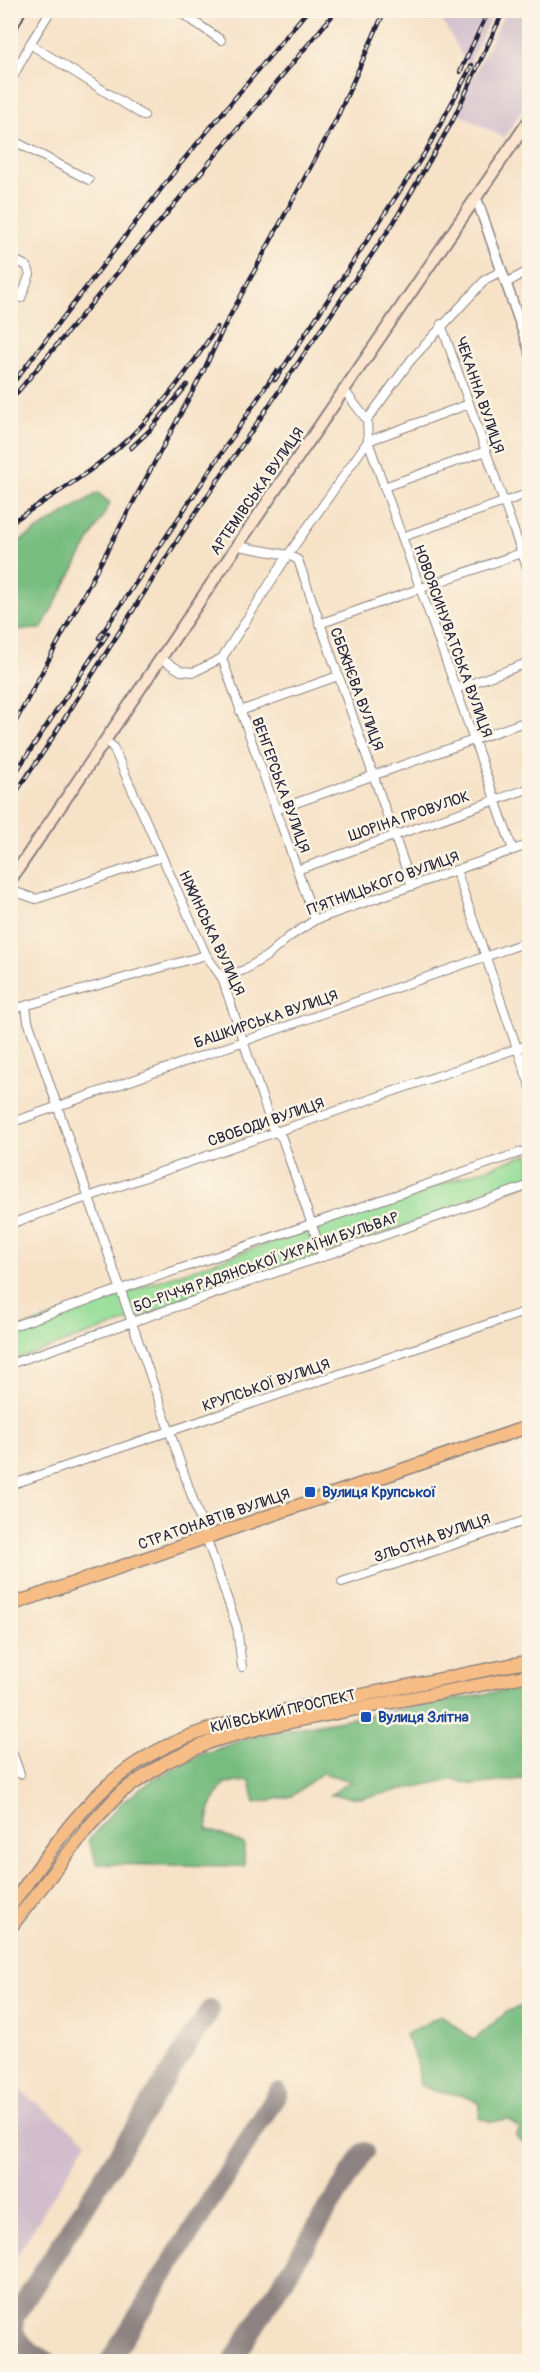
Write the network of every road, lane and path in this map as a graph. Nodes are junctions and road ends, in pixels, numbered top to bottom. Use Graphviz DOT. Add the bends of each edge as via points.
graph roads {
  1 [pos="51,10"];
  2 [pos="177,10"];
  3 [pos="221,40"];
  4 [pos="30,44"];
  5 [pos="10,83"];
  6 [pos="144,116"];
  7 [pos="530,119"];
  8 [pos="10,139"];
  9 [pos="89,180"];
  10 [pos="476,197"];
  11 [pos="10,258"];
  12 [pos="530,270"];
  13 [pos="502,272"];
  14 [pos="506,283"];
  15 [pos="21,298"];
  16 [pos="441,324"];
  17 [pos="530,352"];
  18 [pos="344,390"];
  19 [pos="470,404"];
  20 [pos="367,420"];
  21 [pos="368,441"];
  22 [pos="486,451"];
  23 [pos="384,487"];
  24 [pos="530,493"];
  25 [pos="503,502"];
  26 [pos="402,537"];
  27 [pos="238,546"];
  28 [pos="521,553"];
  29 [pos="288,555"];
  30 [pos="530,576"];
  31 [pos="420,588"];
  32 [pos="319,624"];
  33 [pos="160,658"];
  34 [pos="222,658"];
  35 [pos="530,662"];
  36 [pos="338,676"];
  37 [pos="456,688"];
  38 [pos="240,711"];
  39 [pos="530,720"];
  40 [pos="105,740"];
  41 [pos="474,740"];
  42 [pos="373,776"];
  43 [pos="530,788"];
  44 [pos="495,800"];
  45 [pos="276,810"];
  46 [pos="394,835"];
  47 [pos="530,844"];
  48 [pos="513,850"];
  49 [pos="162,857"];
  50 [pos="297,870"];
  51 [pos="456,870"];
  52 [pos="10,881"];
  53 [pos="412,886"];
  54 [pos="10,890"];
  55 [pos="315,920"];
  56 [pos="530,941"];
  57 [pos="206,955"];
  58 [pos="486,957"];
  59 [pos="222,978"];
  60 [pos="26,1007"];
  61 [pos="10,1010"];
  62 [pos="243,1041"];
  63 [pos="530,1044"];
  64 [pos="516,1048"];
  65 [pos="530,1086"];
  66 [pos="58,1106"];
  67 [pos="10,1123"];
  68 [pos="276,1133"];
  69 [pos="530,1149"];
  70 [pos="530,1185"];
  71 [pos="89,1197"];
  72 [pos="10,1224"];
  73 [pos="312,1224"];
  74 [pos="323,1257"];
  75 [pos="122,1289"];
  76 [pos="530,1310"];
  77 [pos="133,1322"];
  78 [pos="10,1327"];
  79 [pos="10,1364"];
  80 [pos="530,1426"];
  81 [pos="171,1431"];
  82 [pos="10,1485"];
  83 [pos="530,1519"];
  84 [pos="208,1537"];
  85 [pos="342,1582"];
  86 [pos="10,1605"];
  87 [pos="530,1661"];
  88 [pos="242,1666"];
  89 [pos="530,1675"];
  90 [pos="10,1746"];
  91 [pos="20,1774"];
  92 [pos="42,1864"];
  93 [pos="57,1869"];
  94 [pos="25,1887"];
  95 [pos="37,1896"];
  96 [pos="10,1907"];
  97 [pos="10,1929"];
  1 -- 4 [label="street"];
  2 -- 3 [label="street"];
  4 -- 5 [label="street"];
  4 -- 6 [label="street"];
  7 -- 10 [label="main road, АРТЕМІВСЬКА ВУЛИЦЯ"];
  8 -- 9 [label="street"];
  10 -- 13 [label="street"];
  10 -- 18 [label="main road, АРТЕМІВСЬКА ВУЛИЦЯ"];
  11 -- 15 [label="street" via="27,266 30,274"];
  12 -- 14 [label="street"];
  13 -- 14 [label="street"];
  13 -- 16 [label="street" via="486,279"];
  14 -- 17 [label="street"];
  16 -- 19 [label="street, ЧЕКАННА ВУЛИЦЯ"];
  16 -- 20 [label="street"];
  18 -- 20 [label="street"];
  18 -- 27 [label="main road, АРТЕМІВСЬКА ВУЛИЦЯ"];
  19 -- 21 [label="street"];
  19 -- 22 [label="street, ЧЕКАННА ВУЛИЦЯ"];
  20 -- 21 [label="street"];
  21 -- 23 [label="street, НОВОЯСИНУВАТСЬКА ВУЛИЦЯ"];
  21 -- 29 [label="street"];
  22 -- 23 [label="street"];
  22 -- 25 [label="street, ЧЕКАННА ВУЛИЦЯ"];
  23 -- 26 [label="street, НОВОЯСИНУВАТСЬКА ВУЛИЦЯ"];
  24 -- 25 [label="street"];
  25 -- 26 [label="street"];
  25 -- 28 [label="street, ЧЕКАННА ВУЛИЦЯ"];
  26 -- 31 [label="street, НОВОЯСИНУВАТСЬКА ВУЛИЦЯ"];
  27 -- 29 [label="street"];
  27 -- 33 [label="main road, АРТЕМІВСЬКА ВУЛИЦЯ"];
  28 -- 30 [label="street, ЧЕКАННА ВУЛИЦЯ"];
  28 -- 31 [label="street"];
  29 -- 32 [label="street, СБЕЖНЄВА ВУЛИЦЯ" via="298,560"];
  29 -- 34 [label="street"];
  31 -- 32 [label="street"];
  31 -- 37 [label="street, НОВОЯСИНУВАТСЬКА ВУЛИЦЯ"];
  32 -- 36 [label="street, СБЕЖНЄВА ВУЛИЦЯ"];
  33 -- 34 [label="street" via="181,671 194,672"];
  33 -- 40 [label="main road, АРТЕМІВСЬКА ВУЛИЦЯ"];
  34 -- 38 [label="street, ВЕНГЕРСЬКА ВУЛИЦЯ"];
  35 -- 37 [label="street"];
  36 -- 38 [label="street"];
  36 -- 42 [label="street, СБЕЖНЄВА ВУЛИЦЯ"];
  37 -- 41 [label="street, НОВОЯСИНУВАТСЬКА ВУЛИЦЯ"];
  38 -- 45 [label="street, ВЕНГЕРСЬКА ВУЛИЦЯ"];
  39 -- 41 [label="street"];
  40 -- 49 [label="street, НІЖИНСЬКА ВУЛИЦЯ" via="113,747"];
  40 -- 52 [label="main road, АРТЕМІВСЬКА ВУЛИЦЯ"];
  41 -- 42 [label="street"];
  41 -- 44 [label="street, НОВОЯСИНУВАТСЬКА ВУЛИЦЯ"];
  42 -- 45 [label="street"];
  42 -- 46 [label="street, СБЕЖНЄВА ВУЛИЦЯ"];
  43 -- 44 [label="street, ШОРІНА ПРОВУЛОК"];
  44 -- 46 [label="street, ШОРІНА ПРОВУЛОК"];
  44 -- 48 [label="street, НОВОЯСИНУВАТСЬКА ВУЛИЦЯ"];
  45 -- 50 [label="street, ВЕНГЕРСЬКА ВУЛИЦЯ"];
  46 -- 50 [label="street, ШОРІНА ПРОВУЛОК"];
  46 -- 53 [label="street, СБЕЖНЄВА ВУЛИЦЯ"];
  47 -- 48 [label="street, П’ЯТНИЦЬКОГО ВУЛИЦЯ"];
  48 -- 51 [label="street, П’ЯТНИЦЬКОГО ВУЛИЦЯ"];
  49 -- 54 [label="street" via="36,899"];
  49 -- 57 [label="street, НІЖИНСЬКА ВУЛИЦЯ"];
  50 -- 55 [label="street, ВЕНГЕРСЬКА ВУЛИЦЯ"];
  51 -- 53 [label="street, П’ЯТНИЦЬКОГО ВУЛИЦЯ"];
  51 -- 58 [label="street"];
  53 -- 55 [label="street, П’ЯТНИЦЬКОГО ВУЛИЦЯ"];
  55 -- 59 [label="street, П’ЯТНИЦЬКОГО ВУЛИЦЯ" via="267,957"];
  56 -- 58 [label="street, БАШКИРСЬКА ВУЛИЦЯ"];
  57 -- 59 [label="street, НІЖИНСЬКА ВУЛИЦЯ"];
  57 -- 60 [label="street"];
  58 -- 62 [label="street, БАШКИРСЬКА ВУЛИЦЯ"];
  58 -- 64 [label="street"];
  59 -- 62 [label="street, НІЖИНСЬКА ВУЛИЦЯ"];
  60 -- 61 [label="street"];
  60 -- 66 [label="street"];
  62 -- 66 [label="street, БАШКИРСЬКА ВУЛИЦЯ"];
  62 -- 68 [label="street, НІЖИНСЬКА ВУЛИЦЯ"];
  63 -- 64 [label="street, СВОБОДИ ВУЛИЦЯ"];
  64 -- 65 [label="street"];
  64 -- 68 [label="street, СВОБОДИ ВУЛИЦЯ"];
  66 -- 67 [label="street, БАШКИРСЬКА ВУЛИЦЯ"];
  66 -- 71 [label="street"];
  68 -- 71 [label="street, СВОБОДИ ВУЛИЦЯ"];
  68 -- 73 [label="street, НІЖИНСЬКА ВУЛИЦЯ" via="282,1138"];
  69 -- 73 [label="street, 50-РІЧЧЯ РАДЯНСЬКОЇ УКРАЇНИ БУЛЬВАР"];
  70 -- 74 [label="street, 50-РІЧЧЯ РАДЯНСЬКОЇ УКРАЇНИ БУЛЬВАР"];
  71 -- 72 [label="street, СВОБОДИ ВУЛИЦЯ"];
  71 -- 75 [label="street"];
  73 -- 74 [label="street, НІЖИНСЬКА ВУЛИЦЯ"];
  73 -- 75 [label="street, 50-РІЧЧЯ РАДЯНСЬКОЇ УКРАЇНИ БУЛЬВАР"];
  74 -- 77 [label="street, 50-РІЧЧЯ РАДЯНСЬКОЇ УКРАЇНИ БУЛЬВАР"];
  75 -- 77 [label="street"];
  75 -- 78 [label="street, 50-РІЧЧЯ РАДЯНСЬКОЇ УКРАЇНИ БУЛЬВАР"];
  76 -- 81 [label="street, КРУПСЬКОЇ ВУЛИЦЯ"];
  77 -- 79 [label="street, 50-РІЧЧЯ РАДЯНСЬКОЇ УКРАЇНИ БУЛЬВАР"];
  77 -- 81 [label="street"];
  80 -- 84 [label="main road, СТРАТОНАВТІВ ВУЛИЦЯ"];
  81 -- 82 [label="street, КРУПСЬКОЇ ВУЛИЦЯ"];
  81 -- 84 [label="street"];
  83 -- 85 [label="street, ЗЛЬОТНА ВУЛИЦЯ"];
  84 -- 86 [label="main road, СТРАТОНАВТІВ ВУЛИЦЯ"];
  84 -- 88 [label="street" via="237,1627"];
  87 -- 92 [label="main road, КИЇВСЬКИЙ ПРОСПЕКТ" via="199,1730 145,1758 116,1779 81,1814"];
  89 -- 93 [label="main road, КИЇВСЬКИЙ ПРОСПЕКТ" via="264,1727 212,1741 166,1762 121,1792"];
  90 -- 91 [label="street"];
  92 -- 93 [label="main road"];
  92 -- 94 [label="main road, КИЇВСЬКИЙ ПРОСПЕКТ"];
  93 -- 95 [label="main road, КИЇВСЬКИЙ ПРОСПЕКТ"];
  94 -- 95 [label="main road"];
  94 -- 96 [label="main road, КИЇВСЬКИЙ ПРОСПЕКТ"];
  95 -- 97 [label="main road, КИЇВСЬКИЙ ПРОСПЕКТ"];
}
